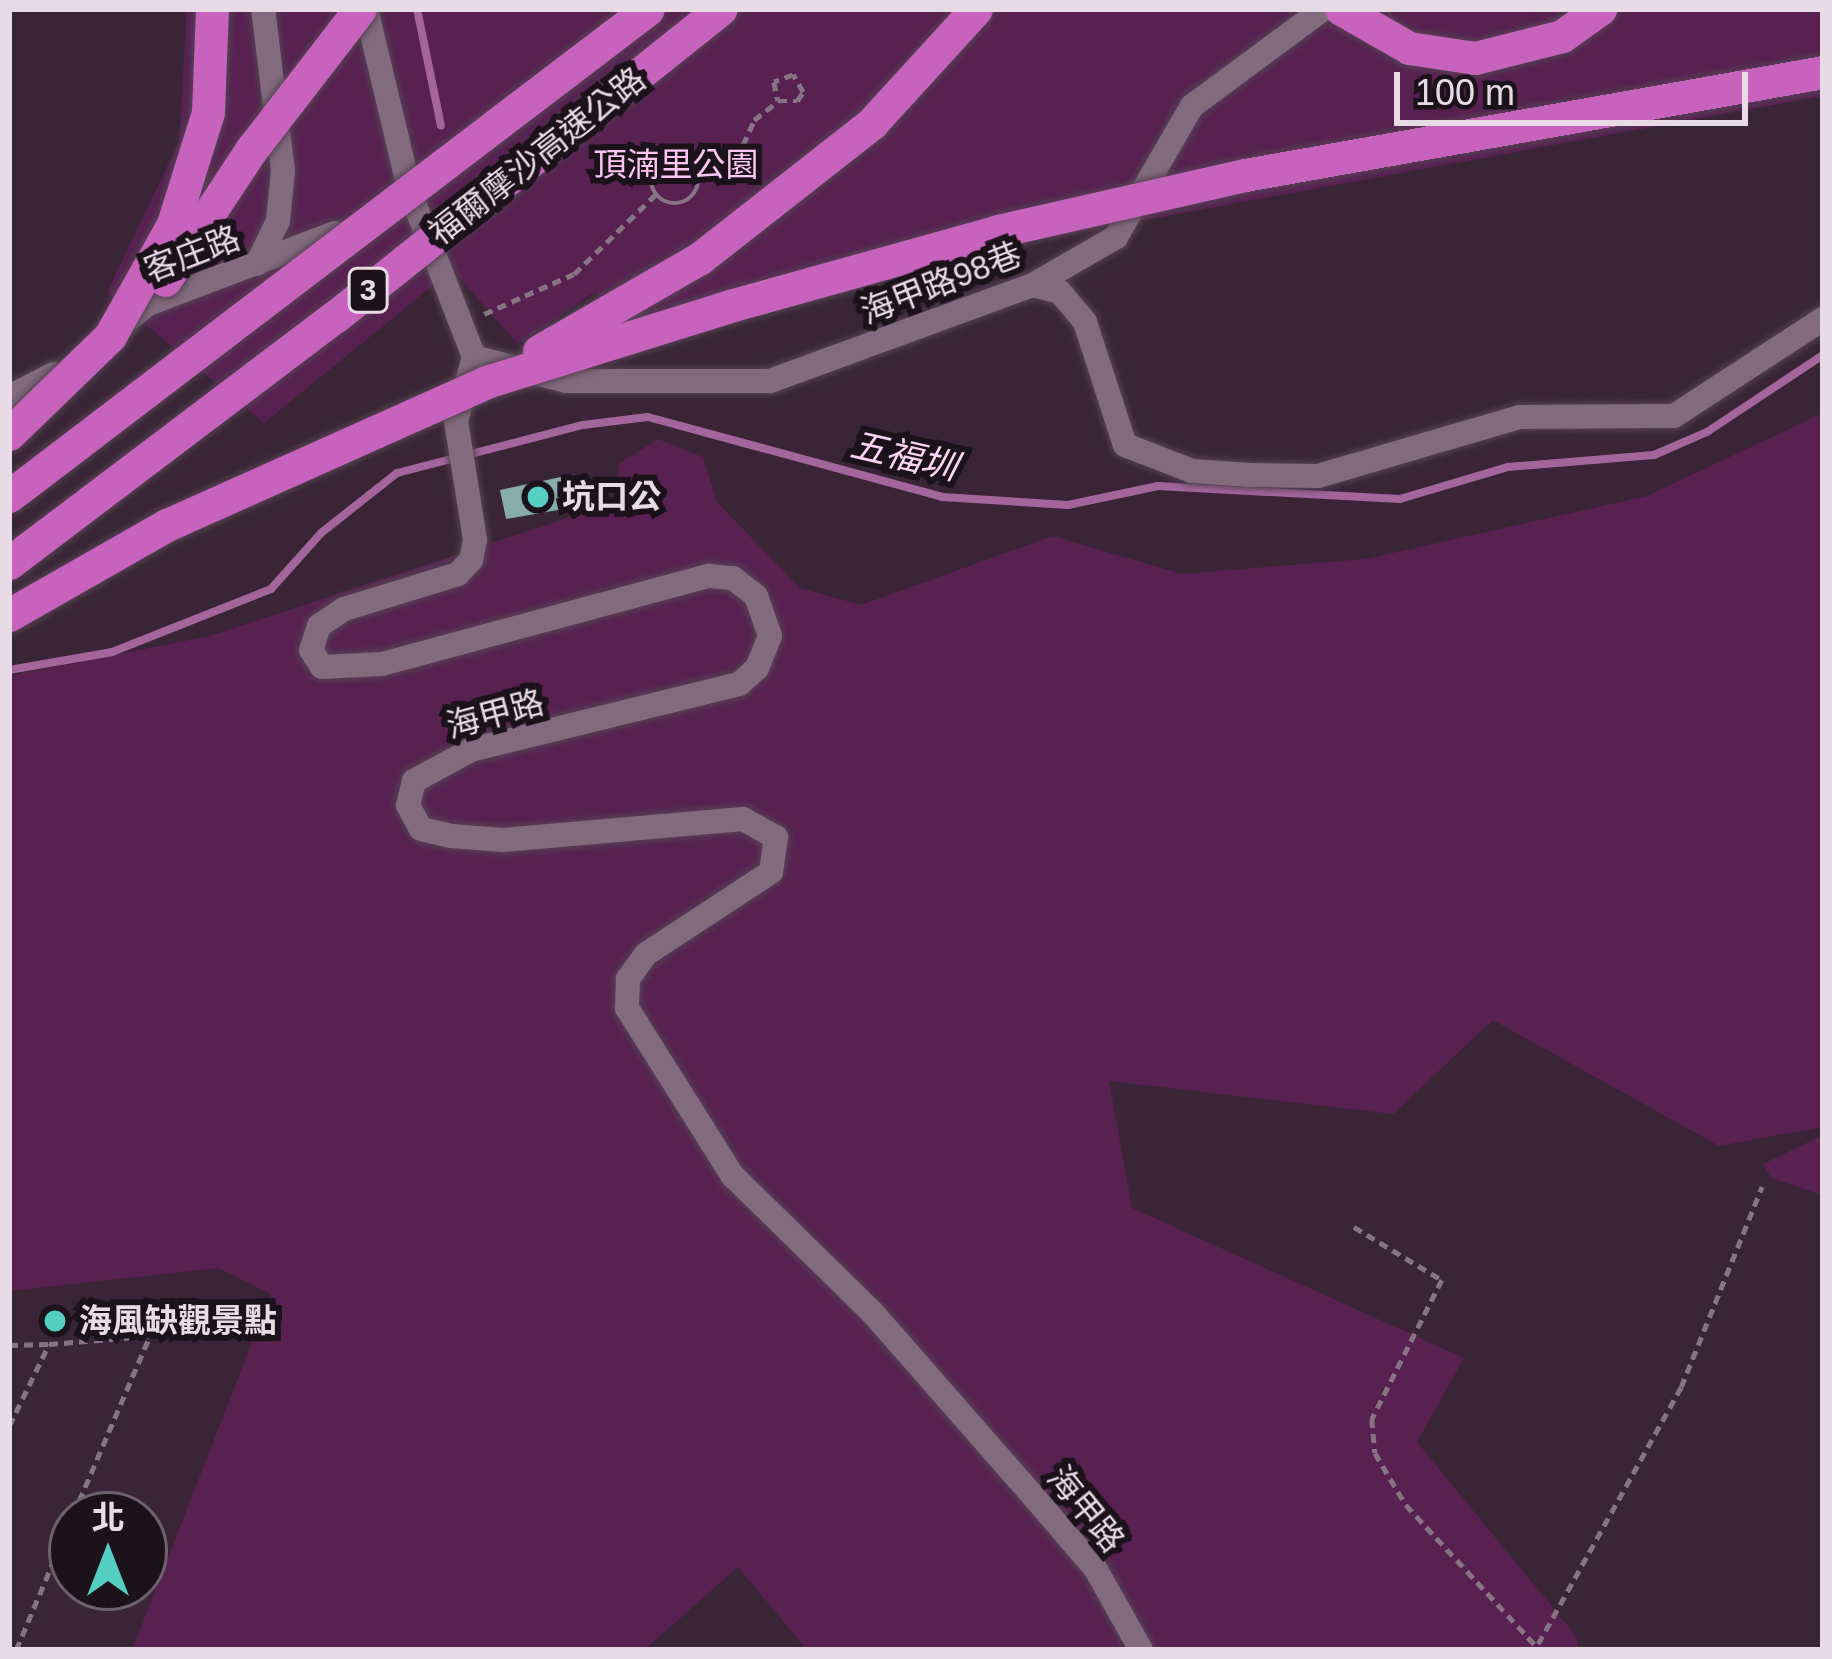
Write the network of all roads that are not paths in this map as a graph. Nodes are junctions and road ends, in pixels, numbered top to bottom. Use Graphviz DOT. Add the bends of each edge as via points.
graph roads {
  1 [pos="212,9"];
  2 [pos="263,9"];
  3 [pos="363,9"];
  4 [pos="648,9"];
  5 [pos="720,9"];
  6 [pos="976,9"];
  7 [pos="1323,9"];
  8 [pos="1341,9"];
  9 [pos="1600,9"];
  10 [pos="1823,72"];
  11 [pos="410,192"];
  12 [pos="257,264"];
  13 [pos="1034,285"];
  14 [pos="1823,320"];
  15 [pos="110,336"];
  16 [pos="480,369"];
  17 [pos="9,397"];
  18 [pos="9,434"];
  19 [pos="9,496"];
  20 [pos="9,562"];
  21 [pos="9,614"];
  22 [pos="1141,1650"];
  1 -- 15 [label="highway, bridge" via="208,112 173,224"];
  2 -- 12 [label="street" via="284,170 278,221"];
  3 -- 11 [label="street"];
  3 -- 15 [label="highway, bridge" via="251,150 167,278"];
  4 -- 19 [label="highway, 福爾摩沙高速公路 / 3, bridge"];
  5 -- 20 [label="highway, 福爾摩沙高速公路 / 3, bridge" via="336,316"];
  6 -- 16 [label="highway, bridge" via="872,123 700,258"];
  7 -- 13 [label="street, 海甲路98巷" via="1192,106 1116,237"];
  8 -- 9 [label="highway" via="1409,48 1474,58 1562,37"];
  10 -- 16 [label="highway, bridge" via="1245,175 998,231"];
  11 -- 12 [label="street, 客庄路" via="313,245"];
  11 -- 16 [label="street"];
  12 -- 17 [label="street, 客庄路" via="148,304 26,394"];
  13 -- 14 [label="street" via="1060,292 1084,322 1126,445 1192,471 1250,475 1318,476 1520,417 1674,416"];
  13 -- 16 [label="street, 海甲路98巷" via="770,381 567,381"];
  15 -- 18 [label="highway, bridge"];
  16 -- 21 [label="highway, bridge" via="167,525"];
  16 -- 22 [label="street, 海甲路" via="456,422 472,560 458,574 344,609 319,626 311,650 322,667 382,664 709,576 733,578 756,596 770,635 757,668 740,684 471,750 414,781 408,805 421,829 451,836 503,840 742,819 776,837 771,872 646,954 628,980 627,1008 733,1176 872,1312 1051,1516 1095,1568"];
}
